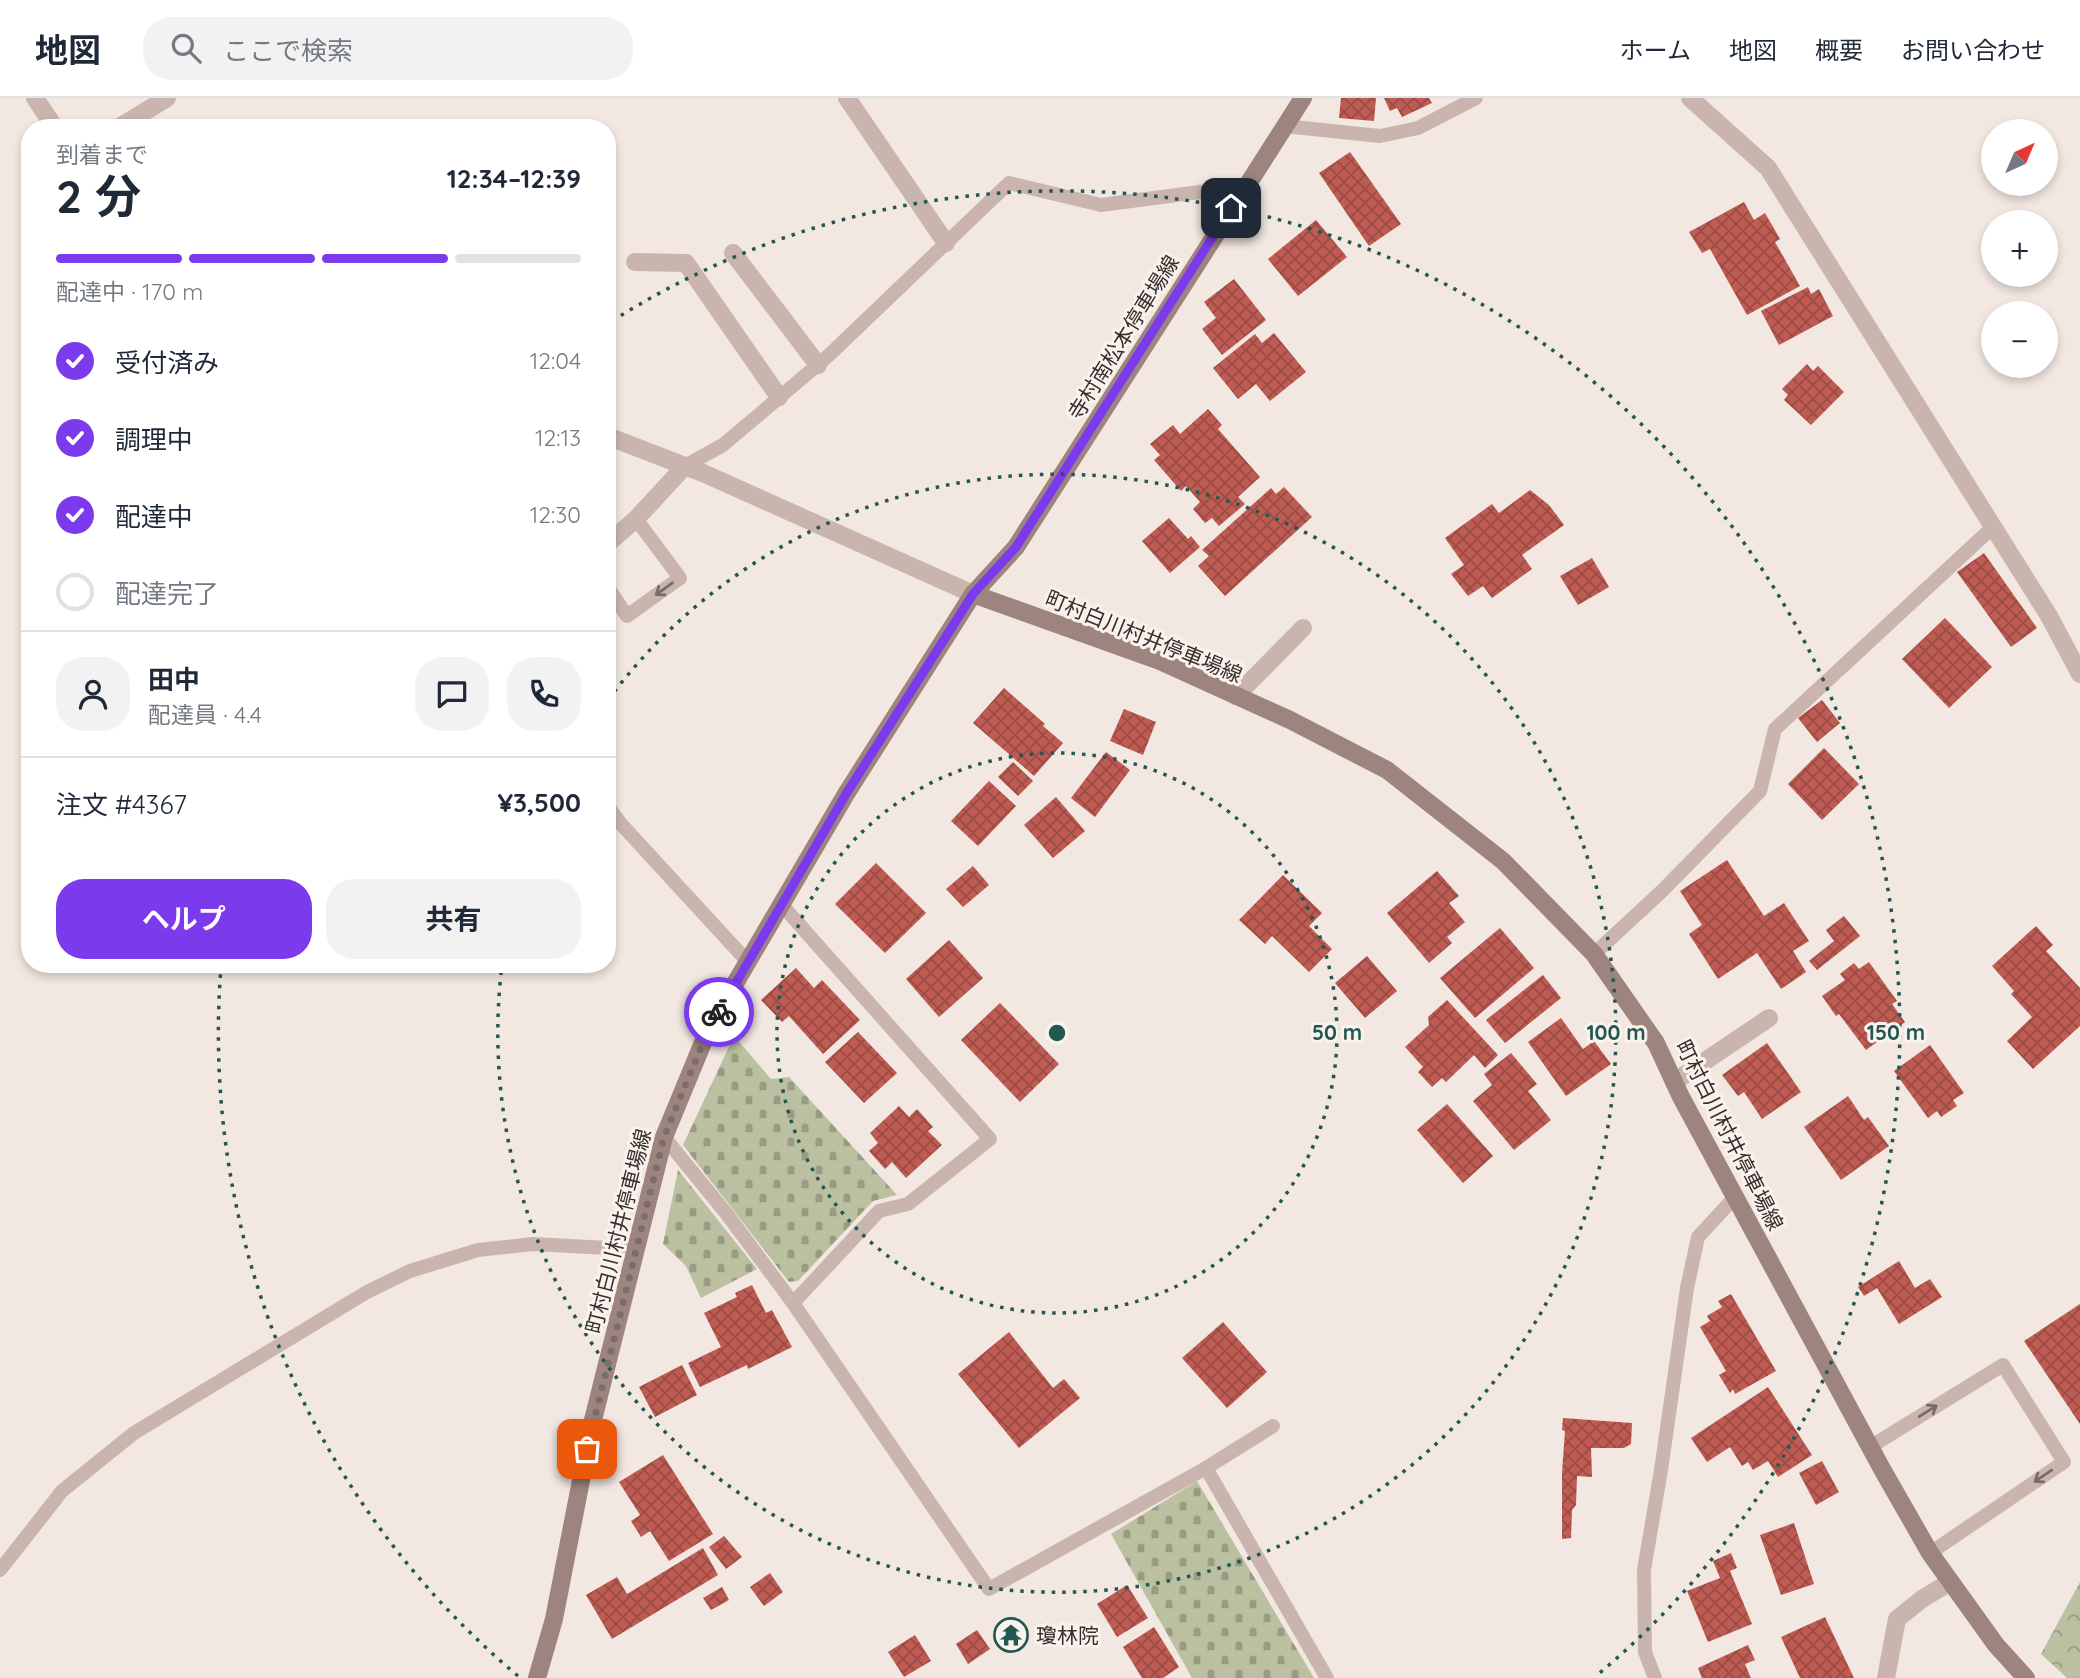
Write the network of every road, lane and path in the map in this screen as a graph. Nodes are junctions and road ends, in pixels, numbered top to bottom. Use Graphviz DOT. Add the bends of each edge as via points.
graph roads {
  1 [pos="35,98"];
  2 [pos="167,98"];
  3 [pos="847,98"];
  4 [pos="1303,98"];
  5 [pos="1476,98"];
  6 [pos="1690,98"];
  7 [pos="49,119"];
  8 [pos="133,119"];
  9 [pos="1284,126"];
  10 [pos="1245,186"];
  11 [pos="946,243"];
  12 [pos="733,253"];
  13 [pos="635,262"];
  14 [pos="818,365"];
  15 [pos="779,397"];
  16 [pos="616,439"];
  17 [pos="685,466"];
  18 [pos="636,519"];
  19 [pos="1993,527"];
  20 [pos="616,536"];
  21 [pos="973,594"];
  22 [pos="616,600"];
  23 [pos="1303,628"];
  24 [pos="2080,674"];
  25 [pos="1236,696"];
  26 [pos="616,817"];
  27 [pos="781,904"];
  28 [pos="1594,954"];
  29 [pos="748,962"];
  30 [pos="1769,1018"];
  31 [pos="1674,1082"];
  32 [pos="664,1137"];
  33 [pos="1735,1197"];
  34 [pos="637,1244"];
  35 [pos="793,1303"];
  36 [pos="1273,1426"];
  37 [pos="1870,1447"];
  38 [pos="1206,1468"];
  39 [pos="1930,1553"];
  40 [pos="0,1570"];
  41 [pos="1950,1582"];
  42 [pos="2021,1676"];
  43 [pos="537,1678"];
  44 [pos="1327,1678"];
  45 [pos="1655,1678"];
  46 [pos="1886,1678"];
  1 -- 7 [label="street"];
  2 -- 8 [label="street"];
  3 -- 11 [label="street"];
  4 -- 9 [label="main road, 寺村南松本停車場線"];
  5 -- 9 [label="lane" via="1418,128 1380,136"];
  6 -- 19 [label="street" via="1768,168"];
  9 -- 10 [label="main road, 寺村南松本停車場線"];
  10 -- 11 [label="lane" via="1101,205 1009,183"];
  10 -- 21 [label="main road, 寺村南松本停車場線" via="1016,547"];
  11 -- 14 [label="lane"];
  12 -- 14 [label="street"];
  13 -- 15 [label="street" via="686,263"];
  14 -- 15 [label="lane"];
  15 -- 17 [label="lane" via="723,445"];
  16 -- 17 [label="street"];
  17 -- 18 [label="street"];
  17 -- 21 [label="street"];
  18 -- 20 [label="street"];
  18 -- 22 [label="lane, one-way" via="680,578 627,616"];
  19 -- 24 [label="street"];
  19 -- 28 [label="lane" via="1775,729 1759,792"];
  21 -- 25 [label="main road, 町村白川村井停車場線" via="1160,661"];
  21 -- 27 [label="main road, 町村白川村井停車場線"];
  23 -- 25 [label="street"];
  25 -- 28 [label="main road, 町村白川村井停車場線" via="1387,770 1503,861"];
  26 -- 29 [label="lane"];
  27 -- 29 [label="main road, 町村白川村井停車場線"];
  27 -- 35 [label="lane" via="990,1139 908,1205 879,1211"];
  28 -- 31 [label="main road, 町村白川村井停車場線" via="1656,1043"];
  29 -- 32 [label="main road, 町村白川村井停車場線" via="709,1028"];
  30 -- 31 [label="street"];
  31 -- 33 [label="main road, 町村白川村井停車場線"];
  32 -- 34 [label="main road, 町村白川村井停車場線"];
  32 -- 35 [label="lane"];
  33 -- 37 [label="main road, 町村白川村井停車場線"];
  33 -- 45 [label="lane" via="1698,1237 1687,1288 1644,1570 1645,1652"];
  34 -- 40 [label="lane" via="608,1248 534,1244 478,1250 410,1271 367,1292 134,1433 62,1491"];
  34 -- 43 [label="main road, 町村白川村井停車場線"];
  35 -- 38 [label="lane" via="989,1589"];
  36 -- 38 [label="lane"];
  37 -- 39 [label="main road, 町村白川村井停車場線"];
  37 -- 39 [label="lane, one-way" via="2003,1365 2064,1462"];
  38 -- 44 [label="lane"];
  39 -- 41 [label="main road, 町村白川村井停車場線"];
  41 -- 42 [label="main road, 町村白川村井停車場線"];
  41 -- 46 [label="street" via="1897,1619"];
}
